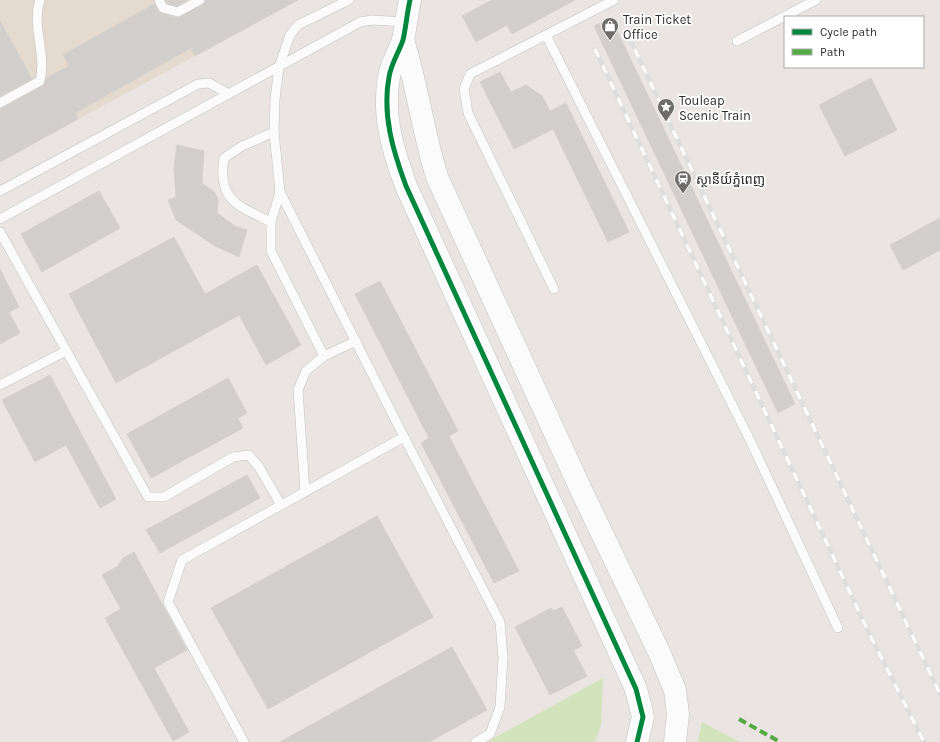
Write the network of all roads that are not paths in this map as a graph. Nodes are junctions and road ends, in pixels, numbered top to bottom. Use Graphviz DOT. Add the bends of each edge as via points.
graph roads {
  1 [pos="40,0"];
  2 [pos="159,0"];
  3 [pos="200,0"];
  4 [pos="349,0"];
  5 [pos="410,0"];
  6 [pos="614,0"];
  7 [pos="816,0"];
  8 [pos="785,16"];
  9 [pos="784,17"];
  10 [pos="404,31"];
  11 [pos="546,35"];
  12 [pos="737,41"];
  13 [pos="279,66"];
  14 [pos="229,94"];
  15 [pos="0,103"];
  16 [pos="274,132"];
  17 [pos="0,191"];
  18 [pos="280,192"];
  19 [pos="0,219"];
  20 [pos="271,222"];
  21 [pos="0,232"];
  22 [pos="554,290"];
  23 [pos="356,341"];
  24 [pos="66,350"];
  25 [pos="324,356"];
  26 [pos="0,385"];
  27 [pos="404,437"];
  28 [pos="305,491"];
  29 [pos="583,494"];
  30 [pos="281,505"];
  31 [pos="554,510"];
  32 [pos="838,628"];
  33 [pos="244,742"];
  34 [pos="476,742"];
  35 [pos="637,742"];
  36 [pos="675,742"];
  1 -- 15 [label="lane" via="36,11 43,70 40,81"];
  2 -- 3 [label="lane" via="163,8 178,12"];
  4 -- 13 [label="lane" via="298,25 290,35"];
  5 -- 10 [label="street"];
  6 -- 11 [label="lane"];
  7 -- 8 [label="lane"];
  9 -- 12 [label="lane"];
  10 -- 13 [label="lane" via="372,20 360,22"];
  10 -- 29 [label="street" via="428,149 437,177"];
  10 -- 31 [label="street" via="389,76 386,99 394,154 406,186"];
  11 -- 22 [label="lane" via="470,74 464,89 468,113"];
  11 -- 32 [label="lane" via="750,440"];
  13 -- 14 [label="lane"];
  13 -- 16 [label="lane"];
  14 -- 17 [label="lane" via="209,83 198,84"];
  14 -- 19 [label="lane"];
  16 -- 18 [label="lane"];
  16 -- 20 [label="lane" via="242,146 224,158 222,172 225,189 236,205"];
  18 -- 20 [label="lane"];
  18 -- 23 [label="lane"];
  20 -- 25 [label="lane" via="271,251"];
  21 -- 24 [label="lane"];
  23 -- 25 [label="lane"];
  23 -- 27 [label="lane"];
  24 -- 26 [label="lane"];
  24 -- 30 [label="lane" via="148,497 164,497 233,457 249,455"];
  25 -- 28 [label="lane" via="306,371 298,390"];
  27 -- 28 [label="lane"];
  27 -- 34 [label="lane" via="500,622 504,657 500,707 490,734"];
  28 -- 30 [label="lane"];
  29 -- 31 [label="street"];
  29 -- 36 [label="street" via="675,690 678,714"];
  30 -- 33 [label="lane" via="182,560 168,602"];
  31 -- 35 [label="street" via="636,690 643,716"];
}
